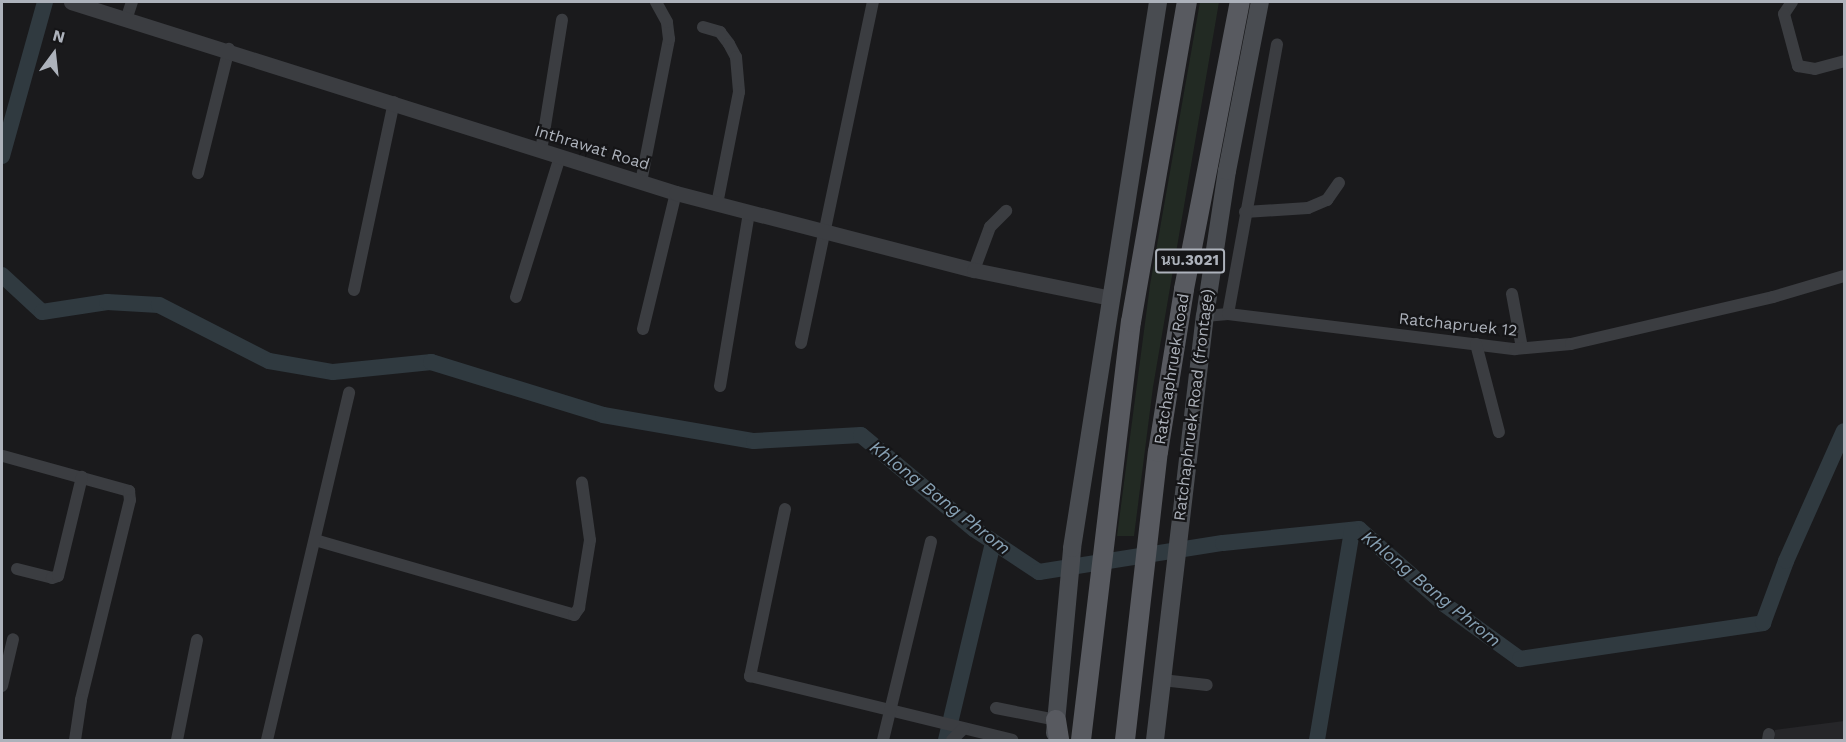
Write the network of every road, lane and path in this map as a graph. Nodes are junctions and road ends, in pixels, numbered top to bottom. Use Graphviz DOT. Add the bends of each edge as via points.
graph roads {
  1 [pos="71,2"];
  2 [pos="132,2"];
  3 [pos="656,2"];
  4 [pos="873,2"];
  5 [pos="1158,2"];
  6 [pos="1187,2"];
  7 [pos="1240,2"];
  8 [pos="1260,2"];
  9 [pos="1792,2"];
  10 [pos="127,17"];
  11 [pos="562,20"];
  12 [pos="703,27"];
  13 [pos="1277,44"];
  14 [pos="229,49"];
  15 [pos="1845,61"];
  16 [pos="394,102"];
  17 [pos="541,151"];
  18 [pos="560,157"];
  19 [pos="198,173"];
  20 [pos="641,182"];
  21 [pos="1339,183"];
  22 [pos="676,193"];
  23 [pos="717,204"];
  24 [pos="1006,211"];
  25 [pos="1245,212"];
  26 [pos="749,213"];
  27 [pos="825,231"];
  28 [pos="974,270"];
  29 [pos="1845,276"];
  30 [pos="354,290"];
  31 [pos="1512,294"];
  32 [pos="516,297"];
  33 [pos="1110,298"];
  34 [pos="1228,314"];
  35 [pos="1205,316"];
  36 [pos="644,329"];
  37 [pos="801,343"];
  38 [pos="1476,344"];
  39 [pos="1522,348"];
  40 [pos="720,386"];
  41 [pos="349,393"];
  42 [pos="1499,432"];
  43 [pos="3,456"];
  44 [pos="82,477"];
  45 [pos="582,483"];
  46 [pos="785,509"];
  47 [pos="315,540"];
  48 [pos="931,542"];
  49 [pos="17,568"];
  50 [pos="13,639"];
  51 [pos="197,640"];
  52 [pos="1162,680"];
  53 [pos="1207,685"];
  54 [pos="2,686"];
  55 [pos="996,708"];
  56 [pos="891,711"];
  57 [pos="1056,720"];
  58 [pos="956,727"];
  59 [pos="75,741"];
  60 [pos="177,741"];
  61 [pos="267,741"];
  62 [pos="883,741"];
  63 [pos="952,741"];
  64 [pos="1012,741"];
  65 [pos="1057,741"];
  66 [pos="1081,741"];
  67 [pos="1125,741"];
  68 [pos="1155,741"];
  1 -- 10 [label="street, Inthrawat Road"];
  2 -- 10 [label="street"];
  3 -- 20 [label="street" via="667,22 669,39"];
  4 -- 27 [label="street"];
  5 -- 33 [label="main road"];
  6 -- 66 [label="main road, นบ.3021" via="1131,322"];
  7 -- 67 [label="main road, Ratchaphruek Road / นบ.3021" via="1184,289 1138,605"];
  8 -- 35 [label="main road, Ratchaphruek Road (frontage) / นบ.3021" via="1227,171"];
  9 -- 15 [label="street" via="1784,14 1798,66 1815,69"];
  10 -- 14 [label="street, Inthrawat Road"];
  11 -- 17 [label="street"];
  12 -- 23 [label="street" via="720,32 729,44 736,57 739,92"];
  13 -- 25 [label="street"];
  14 -- 16 [label="street, Inthrawat Road"];
  14 -- 19 [label="street"];
  16 -- 17 [label="street, Inthrawat Road"];
  16 -- 30 [label="street"];
  17 -- 18 [label="street, Inthrawat Road"];
  18 -- 20 [label="street, Inthrawat Road"];
  18 -- 32 [label="street"];
  20 -- 22 [label="street, Inthrawat Road"];
  21 -- 25 [label="street" via="1327,200 1308,208"];
  22 -- 23 [label="street, Inthrawat Road"];
  22 -- 36 [label="street"];
  23 -- 26 [label="street, Inthrawat Road"];
  24 -- 28 [label="street" via="990,227"];
  25 -- 34 [label="street"];
  26 -- 27 [label="street, Inthrawat Road"];
  26 -- 40 [label="street"];
  27 -- 28 [label="street, Inthrawat Road"];
  27 -- 37 [label="street"];
  28 -- 33 [label="street, Inthrawat Road"];
  29 -- 39 [label="street, Ratchapruek 12" via="1773,297 1571,344"];
  31 -- 39 [label="street"];
  33 -- 57 [label="main road" via="1072,548"];
  34 -- 35 [label="street, Ratchapruek 12"];
  34 -- 38 [label="street, Ratchapruek 12"];
  35 -- 52 [label="main road, Ratchaphruek Road (frontage) / นบ.3021"];
  38 -- 39 [label="street, Ratchapruek 12"];
  38 -- 42 [label="street"];
  41 -- 47 [label="street"];
  43 -- 44 [label="street"];
  44 -- 49 [label="street" via="58,576 52,578"];
  44 -- 59 [label="street" via="129,491 130,500 81,700"];
  45 -- 47 [label="street" via="590,540 579,608 574,615"];
  46 -- 56 [label="street" via="750,676"];
  47 -- 61 [label="street"];
  48 -- 56 [label="street"];
  50 -- 54 [label="street"];
  51 -- 60 [label="street"];
  52 -- 53 [label="street"];
  52 -- 68 [label="main road, Ratchaphruek Road (frontage) / นบ.3021"];
  55 -- 57 [label="street"];
  56 -- 58 [label="street"];
  56 -- 62 [label="street"];
  57 -- 65 [label="main road"];
  58 -- 63 [label="street"];
  58 -- 64 [label="street"];
}
